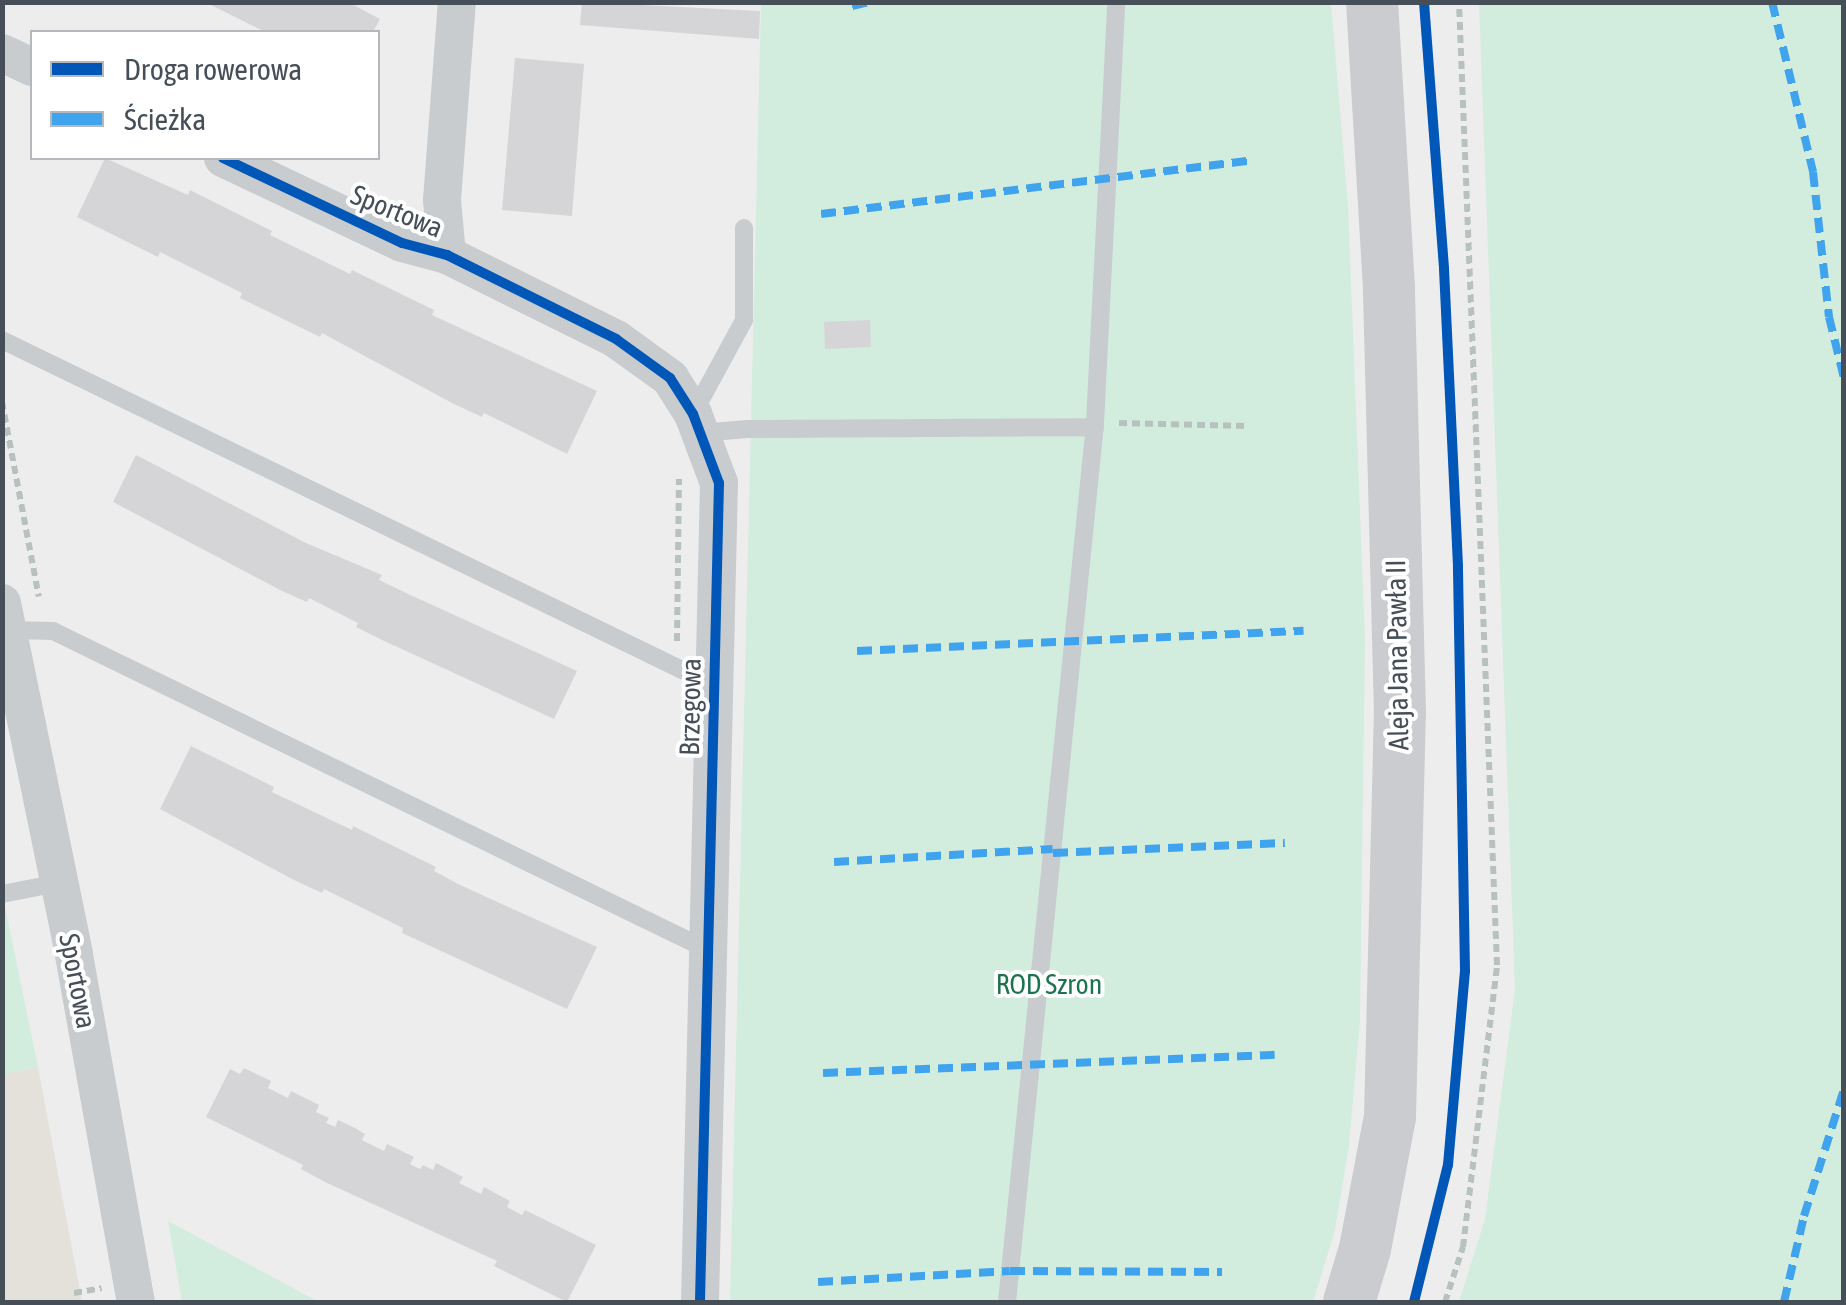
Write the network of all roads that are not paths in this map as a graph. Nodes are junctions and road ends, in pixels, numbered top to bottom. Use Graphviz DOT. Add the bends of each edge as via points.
graph roads {
  1 [pos="1116,2"];
  2 [pos="1372,2"];
  3 [pos="454,4"];
  4 [pos="2,52"];
  5 [pos="30,66"];
  6 [pos="227,160"];
  7 [pos="744,228"];
  8 [pos="447,255"];
  9 [pos="2,340"];
  10 [pos="696,424"];
  11 [pos="1095,425"];
  12 [pos="5,616"];
  13 [pos="713,685"];
  14 [pos="58,883"];
  15 [pos="2,894"];
  16 [pos="708,950"];
  17 [pos="136,1302"];
  18 [pos="700,1302"];
  19 [pos="1007,1302"];
  20 [pos="1349,1302"];
  1 -- 11 [label="lane"];
  2 -- 20 [label="street, Aleja Jana Pawła II" via="1389,288 1400,713 1390,1118"];
  3 -- 8 [label="street" via="442,200"];
  4 -- 5 [label="street"];
  6 -- 8 [label="street, Sportowa" via="402,243"];
  7 -- 10 [label="lane" via="744,320"];
  8 -- 10 [label="street, Brzegowa" via="616,339 670,378"];
  9 -- 13 [label="lane"];
  10 -- 11 [label="lane"];
  10 -- 13 [label="street, Brzegowa" via="719,483"];
  11 -- 19 [label="lane"];
  12 -- 14 [label="street, Sportowa"];
  12 -- 16 [label="lane" via="53,631"];
  13 -- 16 [label="street, Brzegowa"];
  14 -- 15 [label="lane"];
  14 -- 17 [label="street, Sportowa"];
  16 -- 18 [label="street, Brzegowa"];
}
